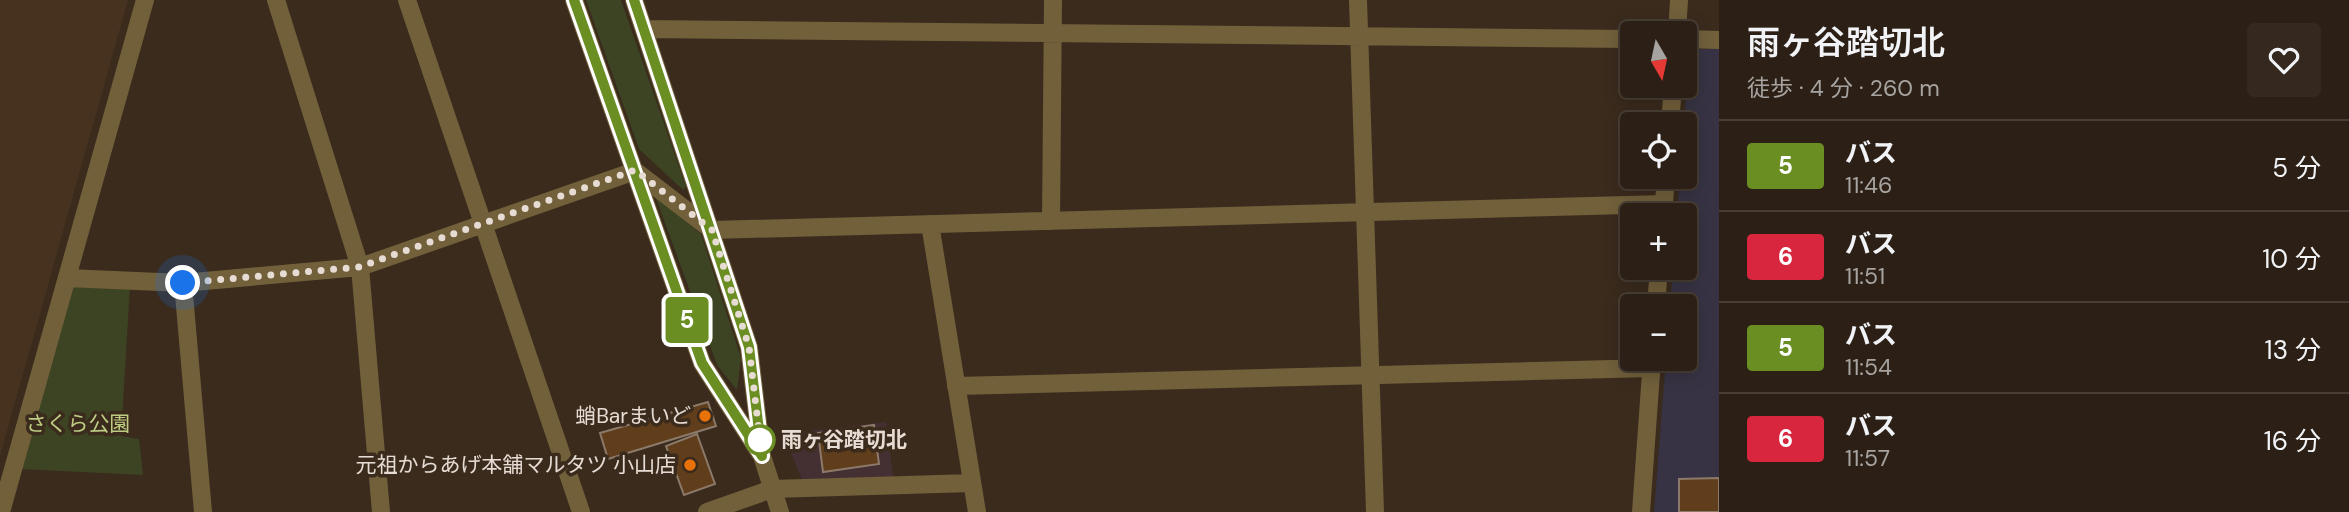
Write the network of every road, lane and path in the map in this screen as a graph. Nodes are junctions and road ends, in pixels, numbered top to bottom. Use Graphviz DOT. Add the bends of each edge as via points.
graph roads {
  1 [pos="145,0"];
  2 [pos="276,0"];
  3 [pos="407,0"];
  4 [pos="574,0"];
  5 [pos="634,0"];
  6 [pos="1053,0"];
  7 [pos="1358,0"];
  8 [pos="1679,0"];
  9 [pos="1678,21"];
  10 [pos="644,29"];
  11 [pos="1053,33"];
  12 [pos="1358,37"];
  13 [pos="1620,39"];
  14 [pos="1698,39"];
  15 [pos="1719,40"];
  16 [pos="635,170"];
  17 [pos="1620,210"];
  18 [pos="1364,212"];
  19 [pos="1051,221"];
  20 [pos="483,225"];
  21 [pos="930,225"];
  22 [pos="712,230"];
  23 [pos="359,267"];
  24 [pos="66,278"];
  25 [pos="183,283"];
  26 [pos="1620,364"];
  27 [pos="1651,371"];
  28 [pos="1370,376"];
  29 [pos="956,386"];
  30 [pos="762,456"];
  31 [pos="972,484"];
  32 [pos="772,489"];
  33 [pos="1,512"];
  34 [pos="203,512"];
  35 [pos="381,512"];
  36 [pos="582,512"];
  37 [pos="707,512"];
  38 [pos="780,512"];
  39 [pos="977,512"];
  40 [pos="1375,512"];
  41 [pos="1641,512"];
  1 -- 24 [label="street"];
  2 -- 23 [label="street"];
  3 -- 20 [label="street"];
  4 -- 16 [label="street"];
  5 -- 10 [label="street"];
  6 -- 11 [label="street"];
  7 -- 12 [label="street"];
  8 -- 9 [label="street"];
  10 -- 11 [label="street"];
  10 -- 22 [label="street"];
  11 -- 12 [label="street"];
  11 -- 19 [label="street"];
  12 -- 13 [label="street"];
  12 -- 18 [label="street"];
  14 -- 15 [label="street"];
  16 -- 20 [label="street"];
  16 -- 22 [label="street"];
  16 -- 30 [label="street" via="702,363"];
  17 -- 18 [label="street"];
  18 -- 19 [label="street"];
  18 -- 28 [label="street"];
  19 -- 21 [label="street"];
  20 -- 23 [label="street"];
  20 -- 36 [label="street"];
  21 -- 22 [label="street"];
  21 -- 29 [label="street"];
  22 -- 30 [label="street" via="749,347"];
  23 -- 25 [label="street"];
  23 -- 35 [label="street"];
  24 -- 25 [label="street"];
  24 -- 33 [label="street"];
  25 -- 34 [label="street"];
  26 -- 28 [label="street"];
  27 -- 41 [label="street"];
  28 -- 29 [label="street"];
  28 -- 40 [label="street"];
  29 -- 31 [label="street"];
  30 -- 32 [label="street"];
  31 -- 32 [label="street"];
  31 -- 39 [label="street"];
  32 -- 37 [label="street"];
  32 -- 38 [label="street"];
}
